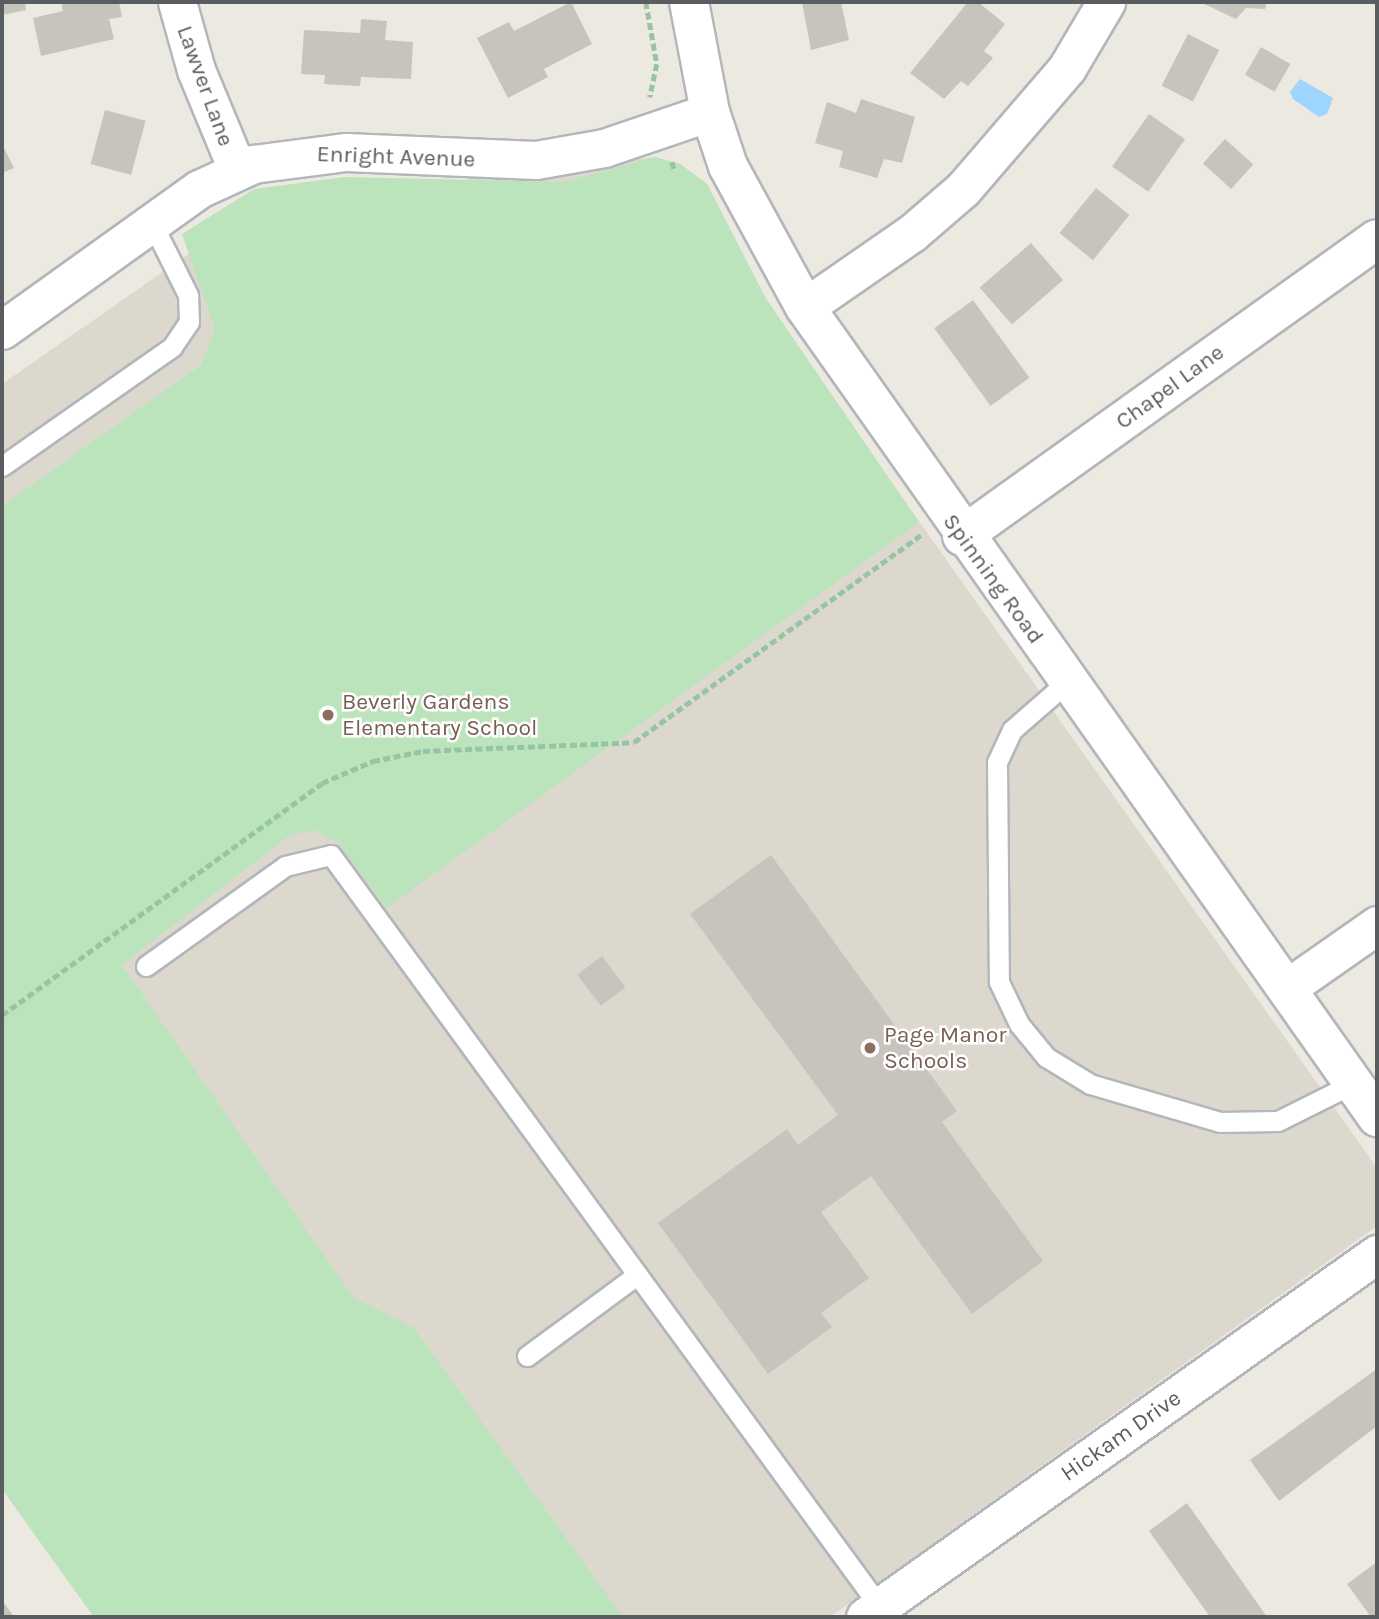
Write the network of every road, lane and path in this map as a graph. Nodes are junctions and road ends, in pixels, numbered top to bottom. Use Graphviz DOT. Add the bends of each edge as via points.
graph roads {
  1 [pos="177,2"];
  2 [pos="646,2"];
  3 [pos="689,2"];
  4 [pos="1106,2"];
  5 [pos="710,112"];
  6 [pos="658,129"];
  7 [pos="237,169"];
  8 [pos="675,171"];
  9 [pos="151,221"];
  10 [pos="1377,239"];
  11 [pos="804,307"];
  12 [pos="2,330"];
  13 [pos="2,466"];
  14 [pos="955,526"];
  15 [pos="1067,682"];
  16 [pos="1377,925"];
  17 [pos="146,966"];
  18 [pos="1287,988"];
  19 [pos="2,1016"];
  20 [pos="1354,1083"];
  21 [pos="1377,1117"];
  22 [pos="1377,1254"];
  23 [pos="637,1275"];
  24 [pos="527,1356"];
  25 [pos="872,1612"];
  1 -- 7 [label="street, Lawver Lane" via="196,70"];
  2 -- 6 [label="path" via="657,64 650,95"];
  3 -- 5 [label="street, Spinning Road"];
  4 -- 11 [label="street" via="1067,68 963,189 912,233"];
  5 -- 6 [label="street, Enright Avenue"];
  5 -- 11 [label="street, Spinning Road" via="752,216"];
  6 -- 7 [label="street, Enright Avenue" via="604,148 536,160 346,152 299,154"];
  6 -- 8 [label="path"];
  7 -- 9 [label="street, Enright Avenue"];
  9 -- 12 [label="street, Enright Avenue"];
  9 -- 13 [label="lane" via="188,295 189,322 172,347"];
  10 -- 14 [label="street, Chapel Lane"];
  11 -- 14 [label="street, Spinning Road"];
  14 -- 15 [label="street, Spinning Road"];
  14 -- 19 [label="path" via="634,742 423,751 373,761 322,783"];
  15 -- 18 [label="street, Spinning Road"];
  15 -- 20 [label="lane" via="1012,730 997,762 999,982 1019,1024 1046,1057 1090,1084 1220,1122 1278,1121"];
  16 -- 18 [label="street"];
  17 -- 23 [label="lane" via="285,866 331,855"];
  18 -- 20 [label="street, Spinning Road"];
  20 -- 21 [label="street, Spinning Road"];
  22 -- 25 [label="street, Hickam Drive"];
  23 -- 24 [label="lane"];
  23 -- 25 [label="lane"];
}
